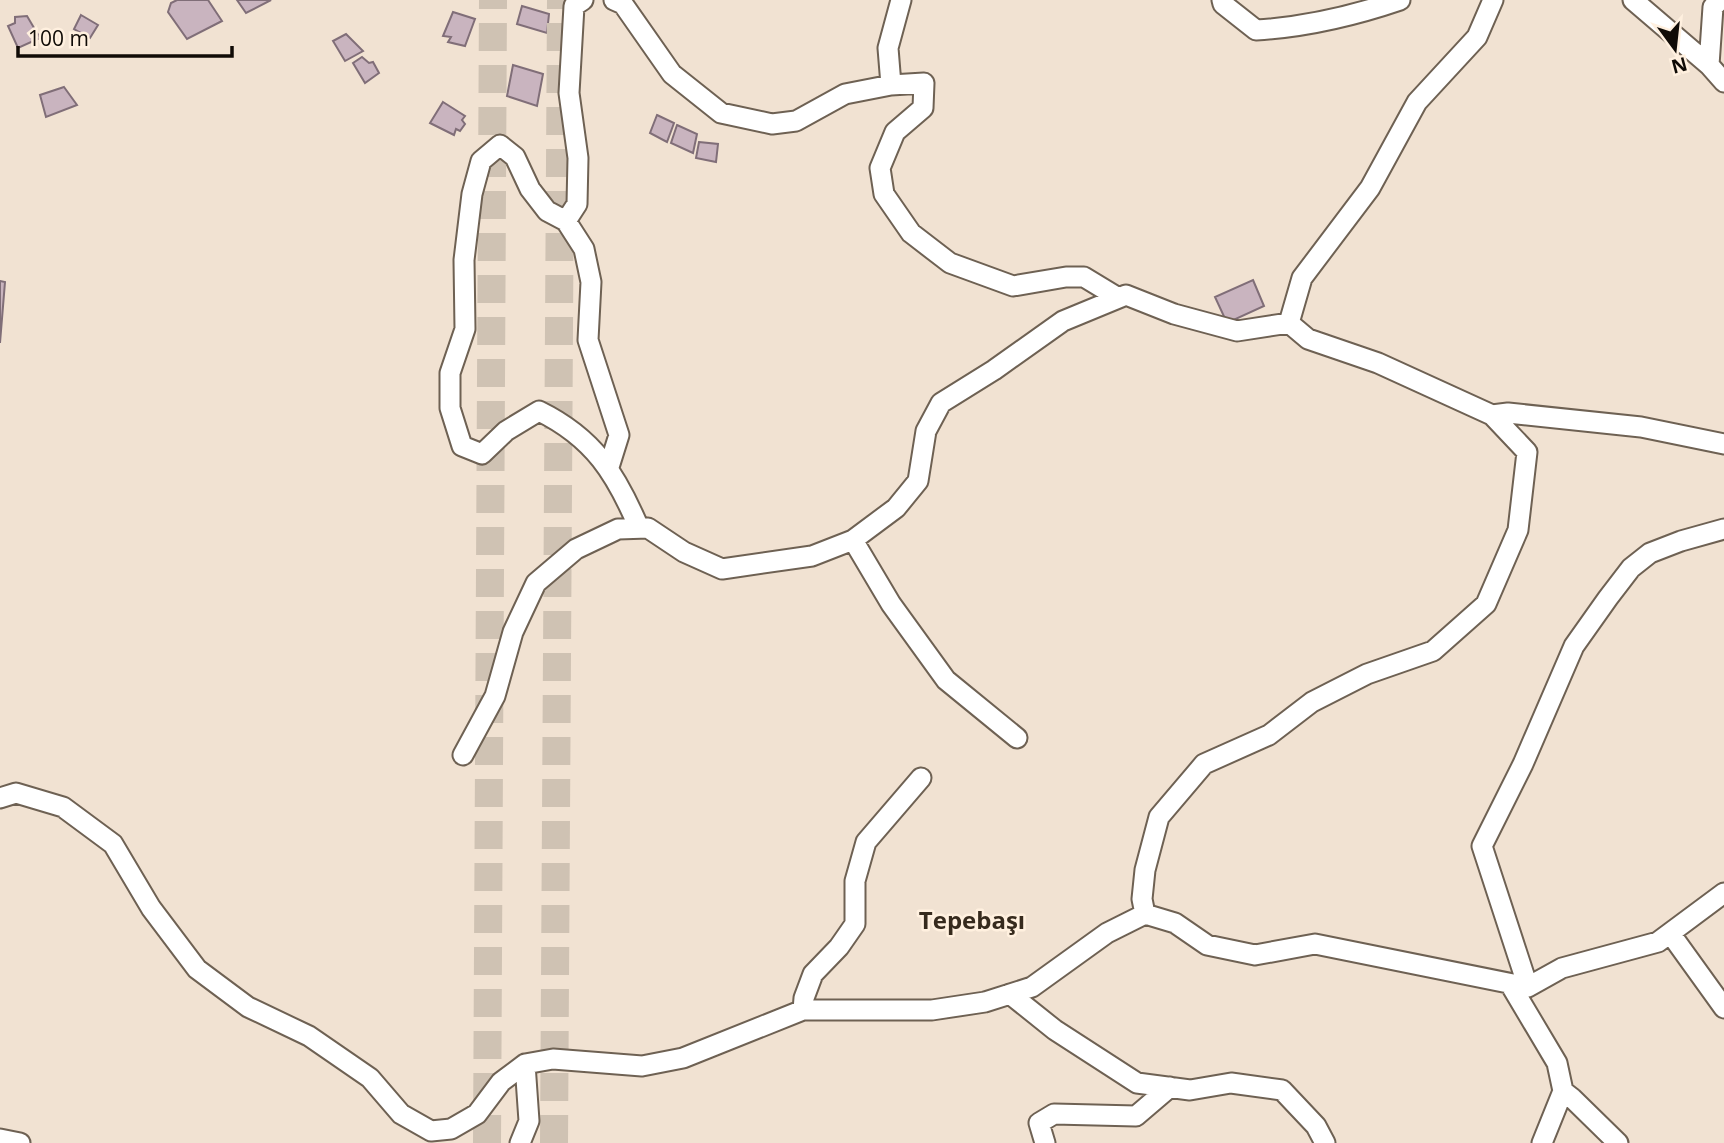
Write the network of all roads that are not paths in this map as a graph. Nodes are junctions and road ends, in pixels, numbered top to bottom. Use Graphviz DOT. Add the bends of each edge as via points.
graph roads {
  1 [pos="583,0"];
  2 [pos="614,0"];
  3 [pos="901,0"];
  4 [pos="1222,0"];
  5 [pos="1400,0"];
  6 [pos="1493,0"];
  7 [pos="1633,0"];
  8 [pos="1720,0"];
  9 [pos="1709,65"];
  10 [pos="1724,82"];
  11 [pos="891,85"];
  12 [pos="566,221"];
  13 [pos="1117,297"];
  14 [pos="1289,323"];
  15 [pos="1492,415"];
  16 [pos="1724,444"];
  17 [pos="609,467"];
  18 [pos="639,528"];
  19 [pos="1724,529"];
  20 [pos="853,540"];
  21 [pos="1017,738"];
  22 [pos="463,755"];
  23 [pos="921,778"];
  24 [pos="0,798"];
  25 [pos="1724,893"];
  26 [pos="1145,914"];
  27 [pos="1670,933"];
  28 [pos="1519,986"];
  29 [pos="1010,994"];
  30 [pos="1724,1008"];
  31 [pos="803,1010"];
  32 [pos="525,1064"];
  33 [pos="1170,1087"];
  34 [pos="1563,1091"];
  35 [pos="0,1139"];
  36 [pos="20,1143"];
  37 [pos="520,1143"];
  38 [pos="1045,1143"];
  39 [pos="1325,1143"];
  40 [pos="1542,1143"];
  41 [pos="1618,1143"];
  1 -- 12 [label="street" via="574,6 569,93 578,158 577,204"];
  2 -- 11 [label="street" via="623,4 672,74 721,113 772,124 796,121 845,94"];
  3 -- 11 [label="street" via="888,48"];
  4 -- 5 [label="street" via="1256,30 1297,28"];
  6 -- 14 [label="street" via="1478,37 1417,102 1370,188 1302,278"];
  7 -- 9 [label="street"];
  8 -- 9 [label="street" via="1713,7"];
  9 -- 10 [label="street"];
  11 -- 13 [label="street" via="924,83 923,108 895,132 880,168 884,194 911,233 950,263 1013,286 1084,278"];
  12 -- 17 [label="street" via="583,249 591,282 587,340 619,435"];
  12 -- 17 [label="street" via="547,211 515,157 500,145 481,161 464,260 465,329 450,373 450,408 462,446 482,454 506,431 539,411 560,421"];
  13 -- 14 [label="street" via="1126,295 1237,331"];
  13 -- 20 [label="street" via="1063,321 942,403 926,431 918,481 895,508"];
  14 -- 15 [label="street" via="1308,339 1378,363"];
  15 -- 16 [label="street" via="1641,427"];
  15 -- 26 [label="street" via="1527,452 1518,530 1486,604 1433,651 1367,674 1312,702 1269,735 1204,764 1159,817 1145,870"];
  17 -- 18 [label="street"];
  18 -- 20 [label="street" via="648,528 684,552 722,569 812,556"];
  18 -- 22 [label="street" via="618,529 576,550 536,583 513,632 495,696"];
  19 -- 28 [label="street" via="1650,553 1616,587 1574,646 1482,846"];
  20 -- 21 [label="street" via="891,604 946,680"];
  23 -- 31 [label="street" via="866,842 855,881 855,924 813,974"];
  24 -- 32 [label="street" via="16,793 63,807 113,844 197,969 248,1007 320,1043 370,1078 401,1114 431,1131 451,1129 477,1114 501,1082"];
  25 -- 27 [label="street"];
  26 -- 28 [label="street" via="1175,923 1207,945 1255,955 1315,944"];
  26 -- 29 [label="street" via="1107,933 1032,987"];
  27 -- 28 [label="street" via="1658,942 1562,968"];
  27 -- 30 [label="street"];
  28 -- 34 [label="street" via="1557,1063"];
  29 -- 31 [label="street" via="932,1010"];
  29 -- 33 [label="street" via="1055,1030 1137,1083"];
  31 -- 32 [label="street" via="683,1058 642,1066 553,1059"];
  32 -- 37 [label="street" via="529,1121"];
  33 -- 38 [label="street" via="1136,1116 1054,1114 1039,1123"];
  33 -- 39 [label="street" via="1190,1090 1231,1083 1282,1090 1317,1126"];
  34 -- 40 [label="street"];
  34 -- 41 [label="street"];
  35 -- 36 [label="street"];
}
